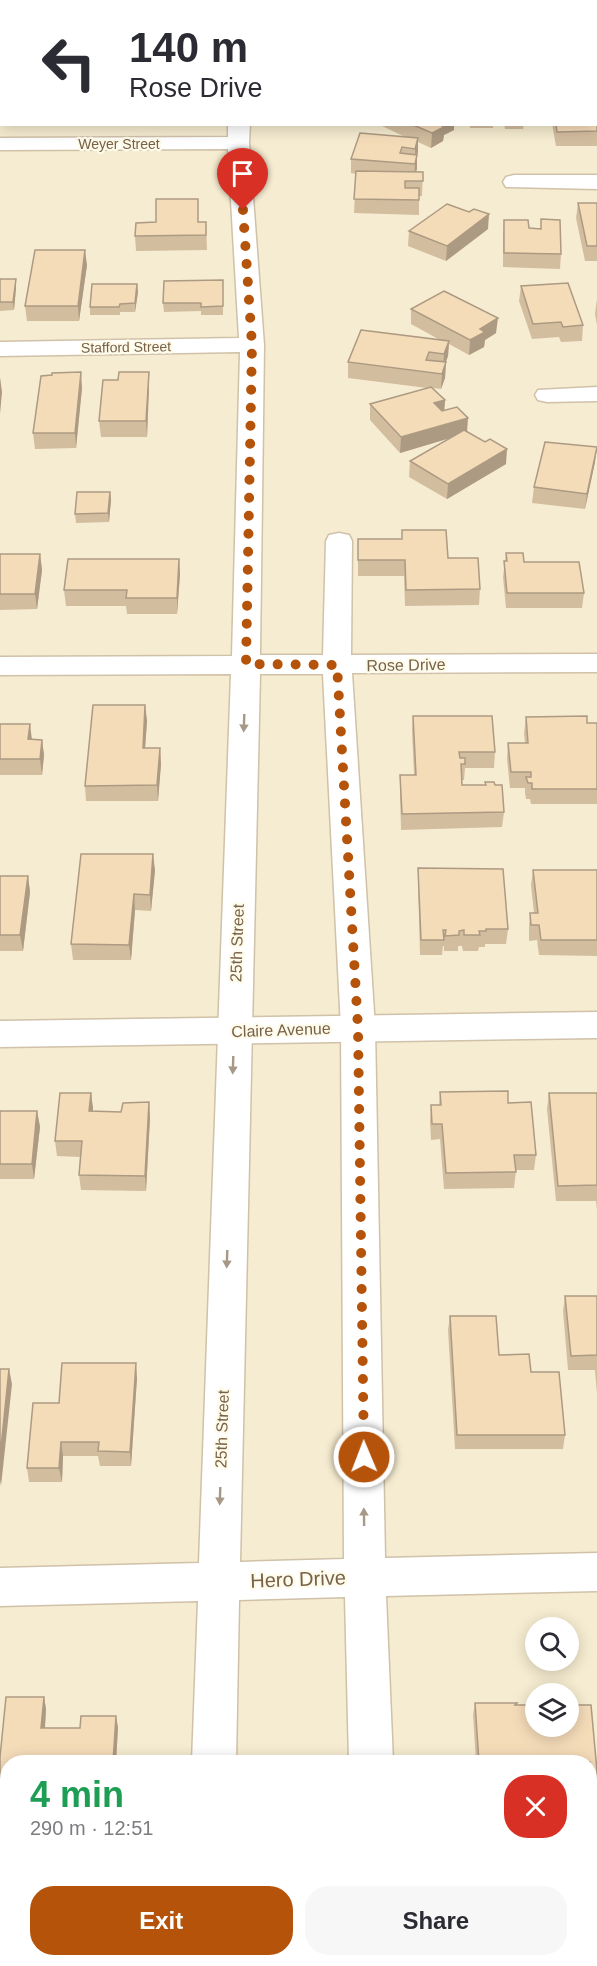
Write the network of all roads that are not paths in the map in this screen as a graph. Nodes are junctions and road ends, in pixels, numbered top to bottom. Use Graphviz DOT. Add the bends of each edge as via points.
graph roads {
  1 [pos="238,134"];
  2 [pos="0,144"];
  3 [pos="514,182"];
  4 [pos="597,182"];
  5 [pos="252,345"];
  6 [pos="0,349"];
  7 [pos="597,394"];
  8 [pos="547,395"];
  9 [pos="339,541"];
  10 [pos="597,663"];
  11 [pos="246,664"];
  12 [pos="337,665"];
  13 [pos="0,666"];
  14 [pos="597,1024"];
  15 [pos="358,1028"];
  16 [pos="234,1032"];
  17 [pos="0,1034"];
  18 [pos="597,1572"];
  19 [pos="365,1576"];
  20 [pos="218,1582"];
  21 [pos="0,1587"];
  22 [pos="214,1755"];
  23 [pos="371,1755"];
  1 -- 2 [label="street, Weyer Street"];
  1 -- 5 [label="street, 25th Street"];
  3 -- 4 [label="street"];
  5 -- 6 [label="street, Stafford Street"];
  5 -- 11 [label="street, 25th Street"];
  7 -- 8 [label="street"];
  9 -- 12 [label="street"];
  10 -- 12 [label="street, Rose Drive"];
  11 -- 12 [label="street, Rose Drive"];
  11 -- 13 [label="street, Rose Drive"];
  11 -- 16 [label="street, 25th Street, one-way"];
  12 -- 15 [label="street"];
  14 -- 15 [label="street, Claire Avenue"];
  15 -- 16 [label="street, Claire Avenue"];
  19 -- 15 [label="street, one-way"];
  16 -- 17 [label="street, Claire Avenue"];
  16 -- 20 [label="street, 25th Street, one-way"];
  18 -- 19 [label="street, Hero Drive"];
  19 -- 20 [label="street, Hero Drive"];
  19 -- 23 [label="street"];
  20 -- 21 [label="street, Hero Drive"];
  20 -- 22 [label="street, 25th Street"];
}
